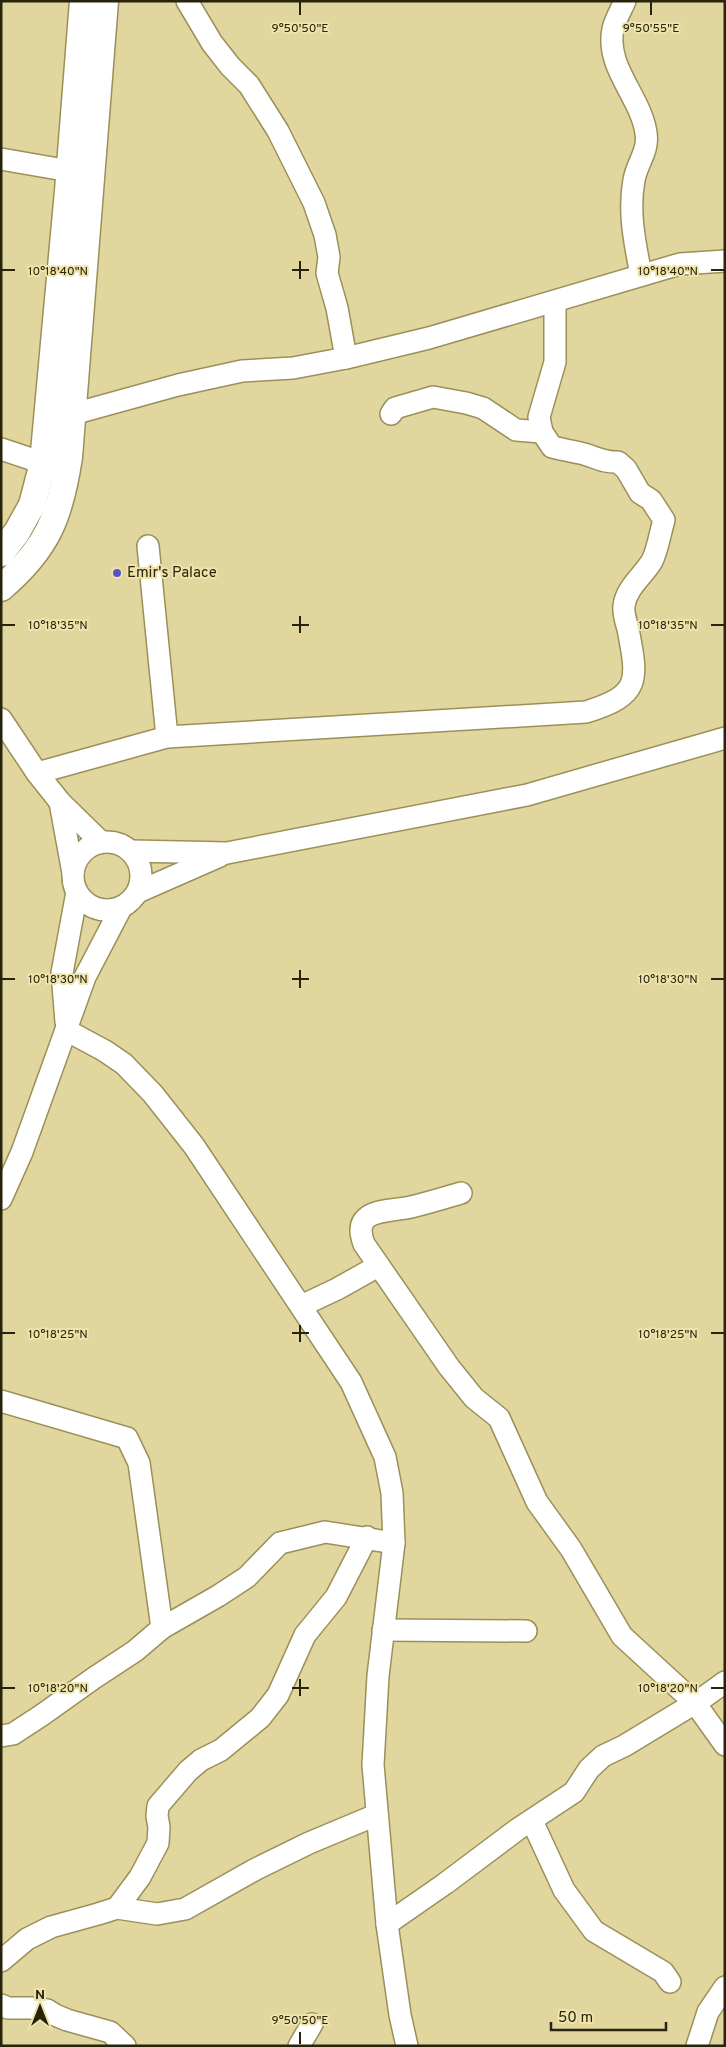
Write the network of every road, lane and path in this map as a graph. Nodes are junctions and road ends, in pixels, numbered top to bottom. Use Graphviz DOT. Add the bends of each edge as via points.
graph roads {
  1 [pos="83,1"];
  2 [pos="104,1"];
  3 [pos="187,1"];
  4 [pos="625,1"];
  5 [pos="1,159"];
  6 [pos="70,171"];
  7 [pos="725,261"];
  8 [pos="641,275"];
  9 [pos="555,302"];
  10 [pos="346,358"];
  11 [pos="73,414"];
  12 [pos="391,414"];
  13 [pos="542,432"];
  14 [pos="1,449"];
  15 [pos="43,463"];
  16 [pos="148,546"];
  17 [pos="1,553"];
  18 [pos="1,588"];
  19 [pos="1,719"];
  20 [pos="168,737"];
  21 [pos="725,738"];
  22 [pos="37,773"];
  23 [pos="60,802"];
  24 [pos="101,842"];
  25 [pos="131,851"];
  26 [pos="227,853"];
  27 [pos="75,882"];
  28 [pos="138,892"];
  29 [pos="121,908"];
  30 [pos="66,1030"];
  31 [pos="461,1193"];
  32 [pos="1,1199"];
  33 [pos="378,1266"];
  34 [pos="301,1306"];
  35 [pos="1,1401"];
  36 [pos="367,1538"];
  37 [pos="394,1543"];
  38 [pos="162,1628"];
  39 [pos="383,1630"];
  40 [pos="526,1631"];
  41 [pos="725,1682"];
  42 [pos="695,1703"];
  43 [pos="1,1736"];
  44 [pos="725,1745"];
  45 [pos="376,1815"];
  46 [pos="532,1821"];
  47 [pos="118,1908"];
  48 [pos="387,1924"];
  49 [pos="1,1962"];
  50 [pos="670,1982"];
  51 [pos="725,1987"];
  52 [pos="1,2005"];
  53 [pos="312,2024"];
  54 [pos="125,2046"];
  55 [pos="299,2046"];
  56 [pos="407,2046"];
  57 [pos="697,2046"];
  1 -- 6 [label="main road"];
  2 -- 11 [label="main road"];
  3 -- 10 [label="street" via="212,43 249,86 278,131 314,203 325,235 329,258 327,273"];
  4 -- 8 [label="street" via="613,29 612,54 646,130 647,145 634,179 631,207"];
  5 -- 6 [label="street"];
  6 -- 15 [label="main road"];
  7 -- 8 [label="street" via="680,264"];
  8 -- 9 [label="street"];
  9 -- 10 [label="street"];
  9 -- 13 [label="street" via="555,362 539,417"];
  10 -- 11 [label="street" via="293,368 242,371 178,384"];
  11 -- 18 [label="main road" via="70,457 55,520 39,548 18,574"];
  12 -- 13 [label="street" via="395,408 433,397 483,408 516,430"];
  13 -- 20 [label="street" via="552,447 609,463 618,462 664,520 652,560 629,591 623,607 634,668 633,684 624,696 608,706 586,712"];
  14 -- 15 [label="street"];
  15 -- 17 [label="main road" via="32,505"];
  16 -- 20 [label="street"];
  19 -- 22 [label="street"];
  20 -- 22 [label="street"];
  21 -- 26 [label="street" via="527,795"];
  22 -- 23 [label="street"];
  23 -- 24 [label="street"];
  23 -- 27 [label="street"];
  24 -- 25 [label="street" via="117,844"];
  24 -- 27 [label="street" via="78,857"];
  25 -- 26 [label="street"];
  25 -- 28 [label="street" via="141,870"];
  26 -- 28 [label="street"];
  27 -- 29 [label="street" via="90,906 110,910"];
  27 -- 30 [label="street" via="62,973"];
  28 -- 29 [label="street"];
  29 -- 30 [label="street" via="85,977"];
  30 -- 32 [label="street" via="22,1152"];
  30 -- 34 [label="street" via="105,1051 153,1094 194,1146 207,1170"];
  31 -- 33 [label="street" via="410,1207 384,1209 370,1215 360,1235"];
  33 -- 34 [label="street"];
  33 -- 42 [label="street" via="449,1367 474,1398 499,1418 537,1502 571,1549 622,1636"];
  34 -- 37 [label="street" via="351,1382 385,1457 392,1493"];
  35 -- 38 [label="street" via="126,1438 139,1464"];
  36 -- 37 [label="street"];
  36 -- 38 [label="street" via="325,1532 280,1543 247,1576"];
  36 -- 47 [label="street" via="336,1598 305,1635 278,1695 260,1718 221,1750 188,1771 158,1806 158,1843"];
  37 -- 39 [label="street"];
  38 -- 43 [label="street" via="135,1651 42,1715 13,1734"];
  39 -- 40 [label="street"];
  39 -- 45 [label="street" via="373,1765"];
  41 -- 42 [label="street"];
  42 -- 44 [label="street"];
  42 -- 46 [label="street" via="603,1756 589,1769 574,1792"];
  45 -- 47 [label="street" via="256,1869 185,1909 157,1914"];
  45 -- 48 [label="street"];
  46 -- 48 [label="street"];
  46 -- 50 [label="street" via="564,1890 594,1931 663,1972"];
  47 -- 49 [label="street" via="51,1927 26,1939"];
  48 -- 56 [label="street"];
  51 -- 57 [label="street" via="708,2012"];
  52 -- 54 [label="street" via="48,2010 67,2020 110,2032"];
  53 -- 55 [label="street"];
}
